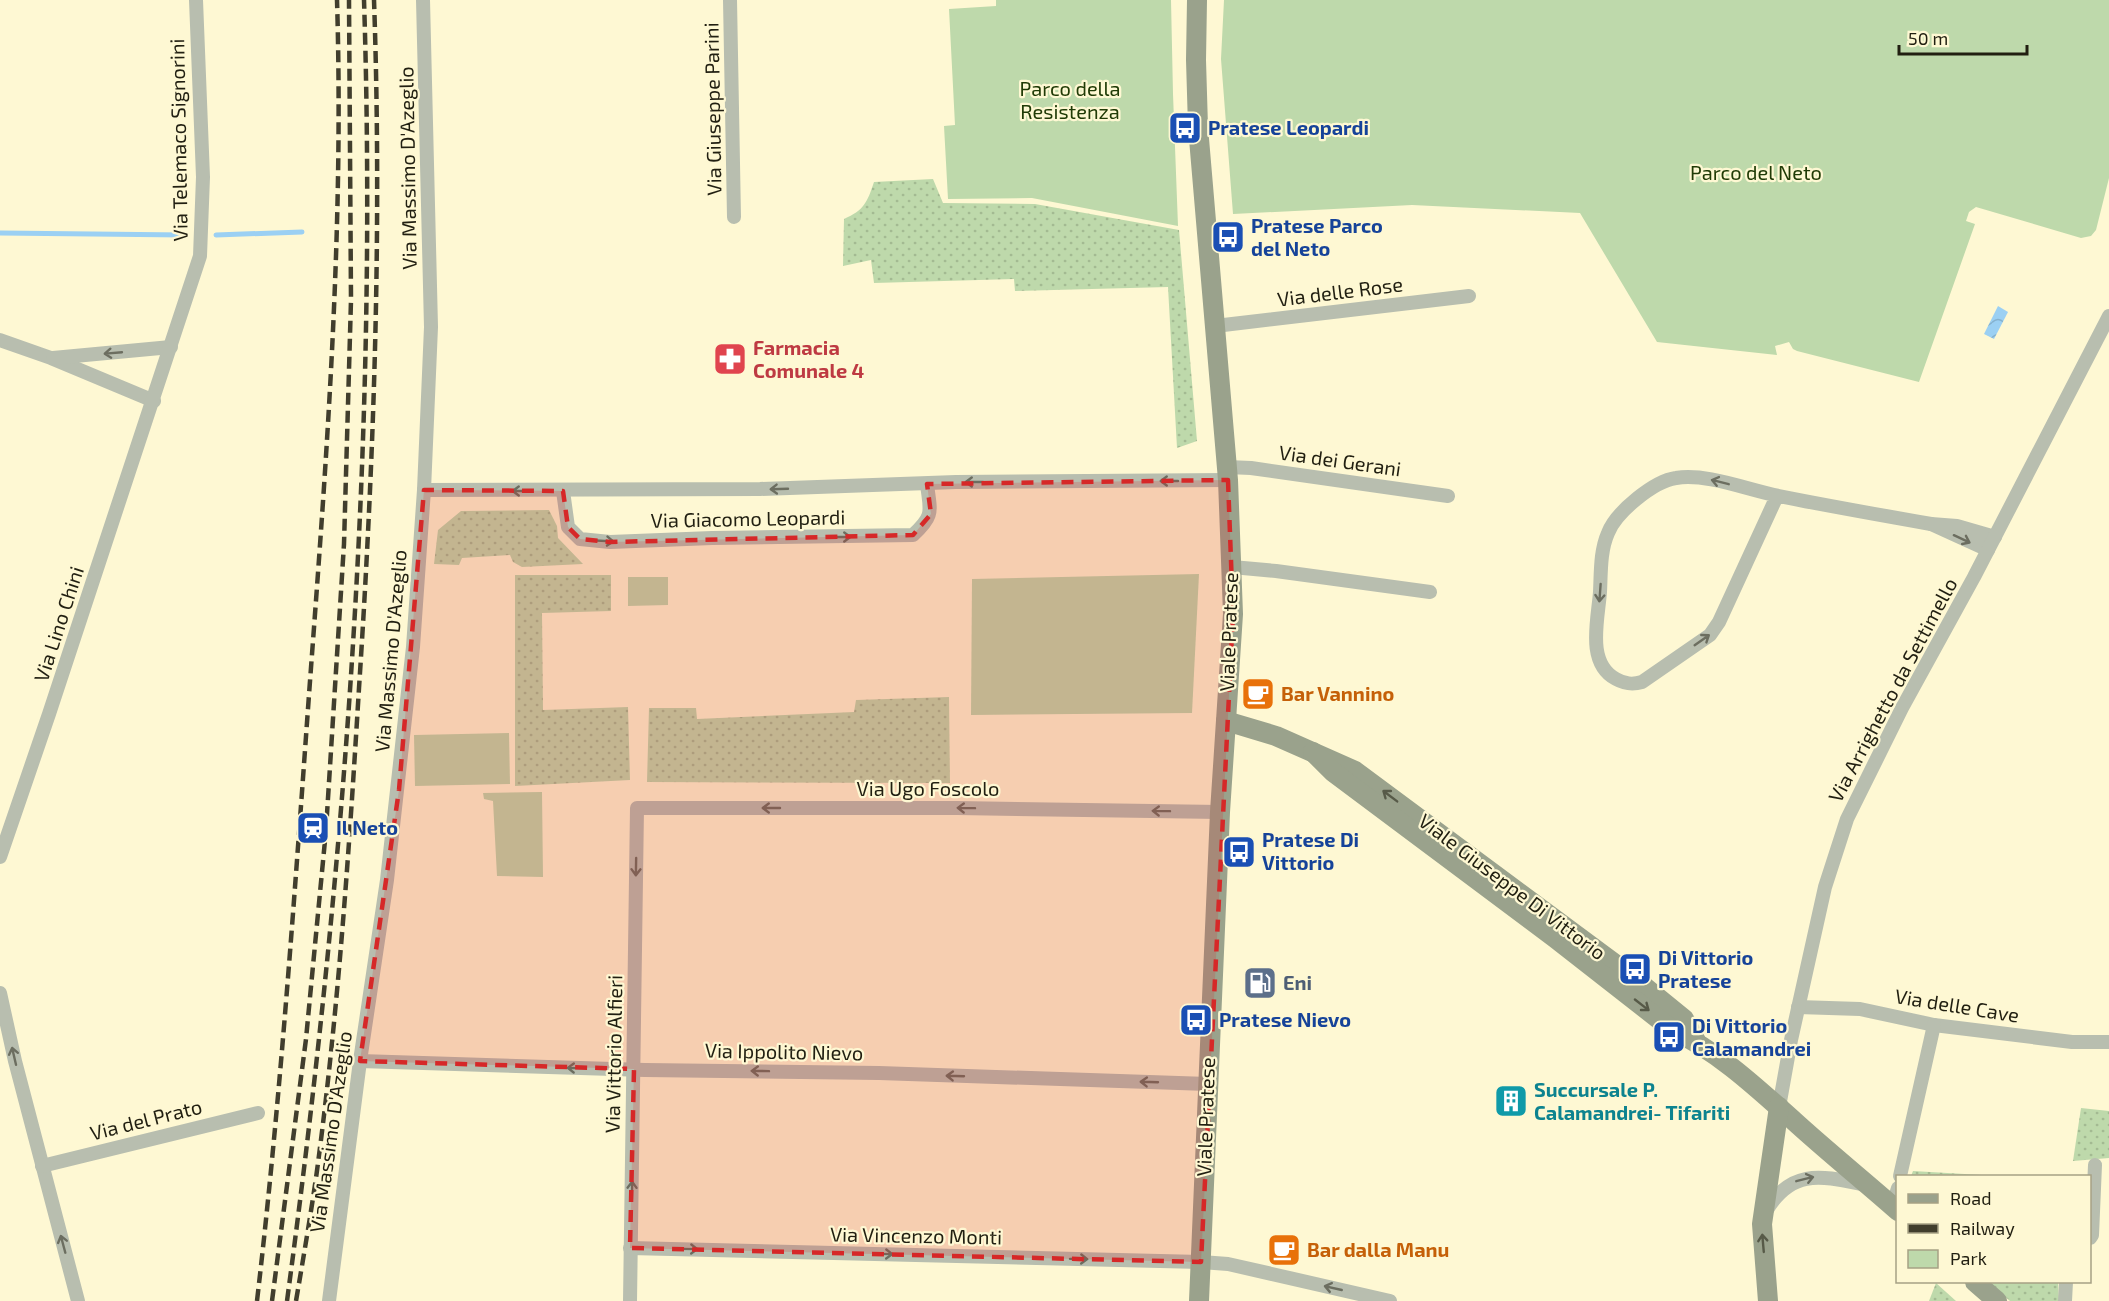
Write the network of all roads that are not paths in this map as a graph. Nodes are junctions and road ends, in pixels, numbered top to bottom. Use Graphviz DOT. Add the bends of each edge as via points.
graph roads {
  1 [pos="196,0"];
  2 [pos="423,0"];
  3 [pos="730,0"];
  4 [pos="1197,0"];
  5 [pos="734,217"];
  6 [pos="1469,296"];
  7 [pos="2109,316"];
  8 [pos="1215,326"];
  9 [pos="0,340"];
  10 [pos="171,347"];
  11 [pos="51,358"];
  12 [pos="153,401"];
  13 [pos="1227,473"];
  14 [pos="927,484"];
  15 [pos="424,490"];
  16 [pos="563,491"];
  17 [pos="1448,496"];
  18 [pos="1777,496"];
  19 [pos="1931,524"];
  20 [pos="1995,537"];
  21 [pos="1988,550"];
  22 [pos="1232,567"];
  23 [pos="1430,592"];
  24 [pos="1226,720"];
  25 [pos="637,808"];
  26 [pos="1220,812"];
  27 [pos="0,857"];
  28 [pos="0,993"];
  29 [pos="1798,1007"];
  30 [pos="1934,1025"];
  31 [pos="2109,1042"];
  32 [pos="360,1061"];
  33 [pos="634,1069"];
  34 [pos="1208,1084"];
  35 [pos="1779,1107"];
  36 [pos="258,1113"];
  37 [pos="2095,1165"];
  38 [pos="42,1166"];
  39 [pos="1900,1175"];
  40 [pos="1869,1186"];
  41 [pos="1896,1202"];
  42 [pos="1763,1217"];
  43 [pos="2091,1236"];
  44 [pos="630,1248"];
  45 [pos="1201,1262"];
  46 [pos="1977,1283"];
  47 [pos="2066,1283"];
  48 [pos="78,1301"];
  49 [pos="329,1301"];
  50 [pos="630,1301"];
  51 [pos="1198,1301"];
  52 [pos="1390,1301"];
  53 [pos="1768,1301"];
  54 [pos="1997,1301"];
  55 [pos="2065,1301"];
  1 -- 10 [label="street, Via Telemaco Signorini" via="204,212 201,256"];
  2 -- 15 [label="street, Via Massimo D'Azeglio" via="431,327"];
  3 -- 5 [label="street, Via Giuseppe Parini"];
  4 -- 8 [label="main road, Viale Pratese" via="1198,127"];
  6 -- 8 [label="street, Via delle Rose"];
  7 -- 20 [label="street, Via Arrighetto da Settimello"];
  8 -- 13 [label="main road, Viale Pratese"];
  9 -- 11 [label="street"];
  10 -- 11 [label="street, one-way"];
  10 -- 12 [label="street, Via Lino Chini"];
  11 -- 12 [label="street"];
  12 -- 27 [label="street, Via Lino Chini"];
  13 -- 14 [label="street, Via Giacomo Leopardi, one-way"];
  13 -- 17 [label="street, Via dei Gerani" via="1263,470"];
  13 -- 22 [label="main road, Viale Pratese"];
  14 -- 16 [label="street, Via Giacomo Leopardi, one-way"];
  16 -- 14 [label="street, Via Giacomo Leopardi, one-way" via="568,527 580,539 610,542 913,535 931,514"];
  16 -- 15 [label="street, Via Giacomo Leopardi, one-way"];
  15 -- 32 [label="street, Via Massimo D'Azeglio" via="399,790"];
  18 -- 18 [label="street, one-way" via="1699,477 1676,478 1651,489 1617,518 1603,549 1596,649 1601,666 1610,676 1622,683 1642,682 1710,635"];
  18 -- 19 [label="street"];
  19 -- 20 [label="street" via="1958,525"];
  19 -- 21 [label="street, one-way"];
  20 -- 21 [label="street, Via Arrighetto da Settimello"];
  21 -- 29 [label="street, Via Arrighetto da Settimello" via="1847,819 1825,887"];
  22 -- 23 [label="street"];
  22 -- 24 [label="main road, Viale Pratese"];
  24 -- 26 [label="main road, Viale Pratese"];
  24 -- 35 [label="main road, Viale Giuseppe Di Vittorio" via="1313,752 1674,1031 1696,1041"];
  26 -- 25 [label="street, Via Ugo Foscolo, one-way"];
  25 -- 33 [label="street, Via Vittorio Alfieri, one-way"];
  26 -- 34 [label="main road, Viale Pratese"];
  38 -- 28 [label="street, one-way"];
  29 -- 30 [label="street, Via delle Cave" via="1860,1009"];
  29 -- 35 [label="street, Via Arrighetto da Settimello"];
  30 -- 31 [label="street, Via delle Cave" via="2072,1042"];
  30 -- 39 [label="street"];
  33 -- 32 [label="street, Via Ippolito Nievo, one-way"];
  32 -- 49 [label="street, Via Massimo D'Azeglio"];
  34 -- 33 [label="street, Via Ippolito Nievo, one-way"];
  44 -- 33 [label="street, Via Vittorio Alfieri, one-way"];
  34 -- 45 [label="main road, Viale Pratese"];
  35 -- 40 [label="main road, Viale Giuseppe Di Vittorio"];
  35 -- 42 [label="main road"];
  36 -- 38 [label="street, Via del Prato"];
  37 -- 43 [label="street"];
  48 -- 38 [label="street, one-way"];
  40 -- 41 [label="main road, Viale Giuseppe Di Vittorio"];
  42 -- 40 [label="street, one-way" via="1775,1197 1797,1181 1822,1176"];
  53 -- 42 [label="main road, one-way"];
  44 -- 45 [label="street, Via Vincenzo Monti, one-way"];
  44 -- 50 [label="street, Via Vittorio Alfieri"];
  45 -- 51 [label="main road, Viale Pratese"];
  52 -- 45 [label="street, Via Vincenzo Monti, one-way" via="1228,1264"];
  46 -- 54 [label="main road"];
  47 -- 55 [label="street"];
}
